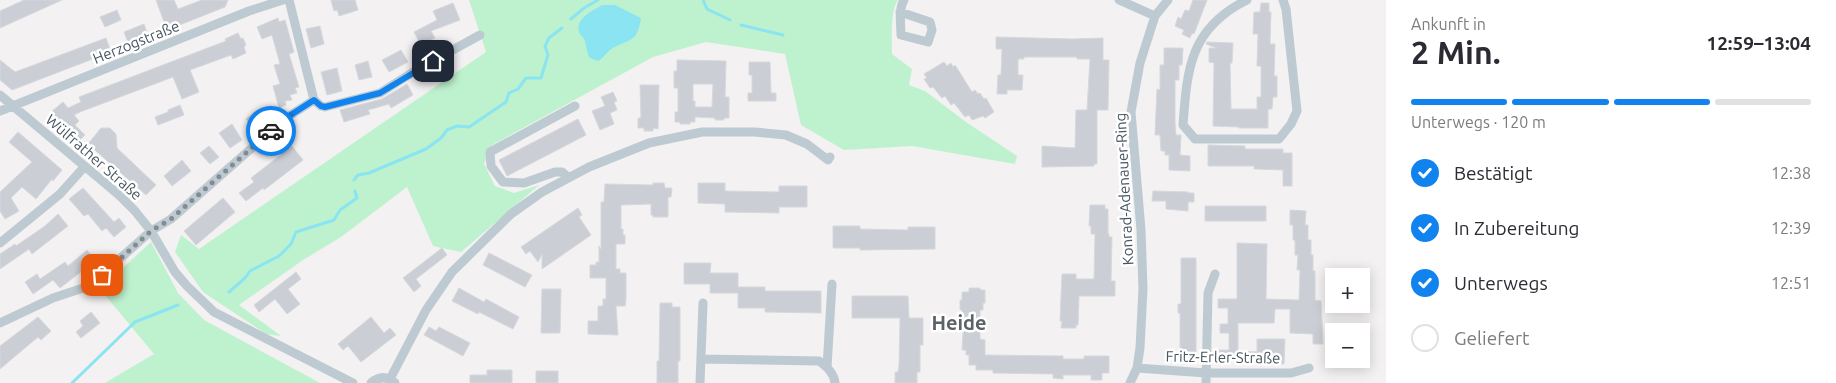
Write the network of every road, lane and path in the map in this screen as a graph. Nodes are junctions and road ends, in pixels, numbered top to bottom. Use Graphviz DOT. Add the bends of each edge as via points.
graph roads {
  1 [pos="283,0"];
  2 [pos="289,0"];
  3 [pos="904,0"];
  4 [pos="1118,0"];
  5 [pos="1168,0"];
  6 [pos="1247,0"];
  7 [pos="1283,0"];
  8 [pos="900,12"];
  9 [pos="1155,16"];
  10 [pos="480,35"];
  11 [pos="0,95"];
  12 [pos="314,100"];
  13 [pos="13,106"];
  14 [pos="575,106"];
  15 [pos="0,111"];
  16 [pos="830,157"];
  17 [pos="85,166"];
  18 [pos="568,178"];
  19 [pos="151,231"];
  20 [pos="0,243"];
  21 [pos="1215,274"];
  22 [pos="832,284"];
  23 [pos="702,303"];
  24 [pos="0,323"];
  25 [pos="701,358"];
  26 [pos="827,367"];
  27 [pos="1137,368"];
  28 [pos="1309,368"];
  29 [pos="1206,372"];
  30 [pos="392,381"];
  31 [pos="353,383"];
  32 [pos="371,383"];
  33 [pos="700,383"];
  34 [pos="835,383"];
  35 [pos="1130,383"];
  36 [pos="1206,383"];
  1 -- 13 [label="street, Herzogstraße"];
  2 -- 12 [label="street"];
  3 -- 8 [label="street"];
  4 -- 9 [label="street"];
  5 -- 9 [label="street, Konrad-Adenauer-Ring"];
  6 -- 7 [label="street" via="1218,19 1201,40 1191,60 1186,81 1184,126 1195,139 1279,139 1291,124 1297,111"];
  9 -- 27 [label="street, Konrad-Adenauer-Ring" via="1140,63 1131,112 1143,289"];
  10 -- 12 [label="street" via="380,93 325,107"];
  11 -- 13 [label="street, Wülfrather Straße"];
  12 -- 19 [label="street" via="286,118 171,219"];
  13 -- 15 [label="street, Herzogstraße"];
  13 -- 17 [label="street, Wülfrather Straße"];
  14 -- 18 [label="street" via="490,152 491,166 503,182 524,184 555,172 562,172"];
  16 -- 18 [label="street" via="828,160 807,144 786,135 702,132 650,143"];
  17 -- 19 [label="street, Wülfrather Straße" via="124,200"];
  17 -- 20 [label="street" via="60,194"];
  18 -- 30 [label="street" via="511,214 452,272 426,310"];
  19 -- 24 [label="street" via="89,286 53,298"];
  19 -- 31 [label="street, Wülfrather Straße" via="175,272 214,312"];
  21 -- 29 [label="street" via="1208,293"];
  22 -- 26 [label="street"];
  23 -- 25 [label="street"];
  25 -- 26 [label="street" via="819,361"];
  25 -- 33 [label="street"];
  26 -- 34 [label="street"];
  27 -- 29 [label="street, Fritz-Erler-Straße"];
  27 -- 35 [label="street, Konrad-Adenauer-Ring"];
  28 -- 29 [label="street, Fritz-Erler-Straße" via="1291,372"];
  29 -- 36 [label="street"];
  30 -- 32 [label="street" via="383,377"];
}
